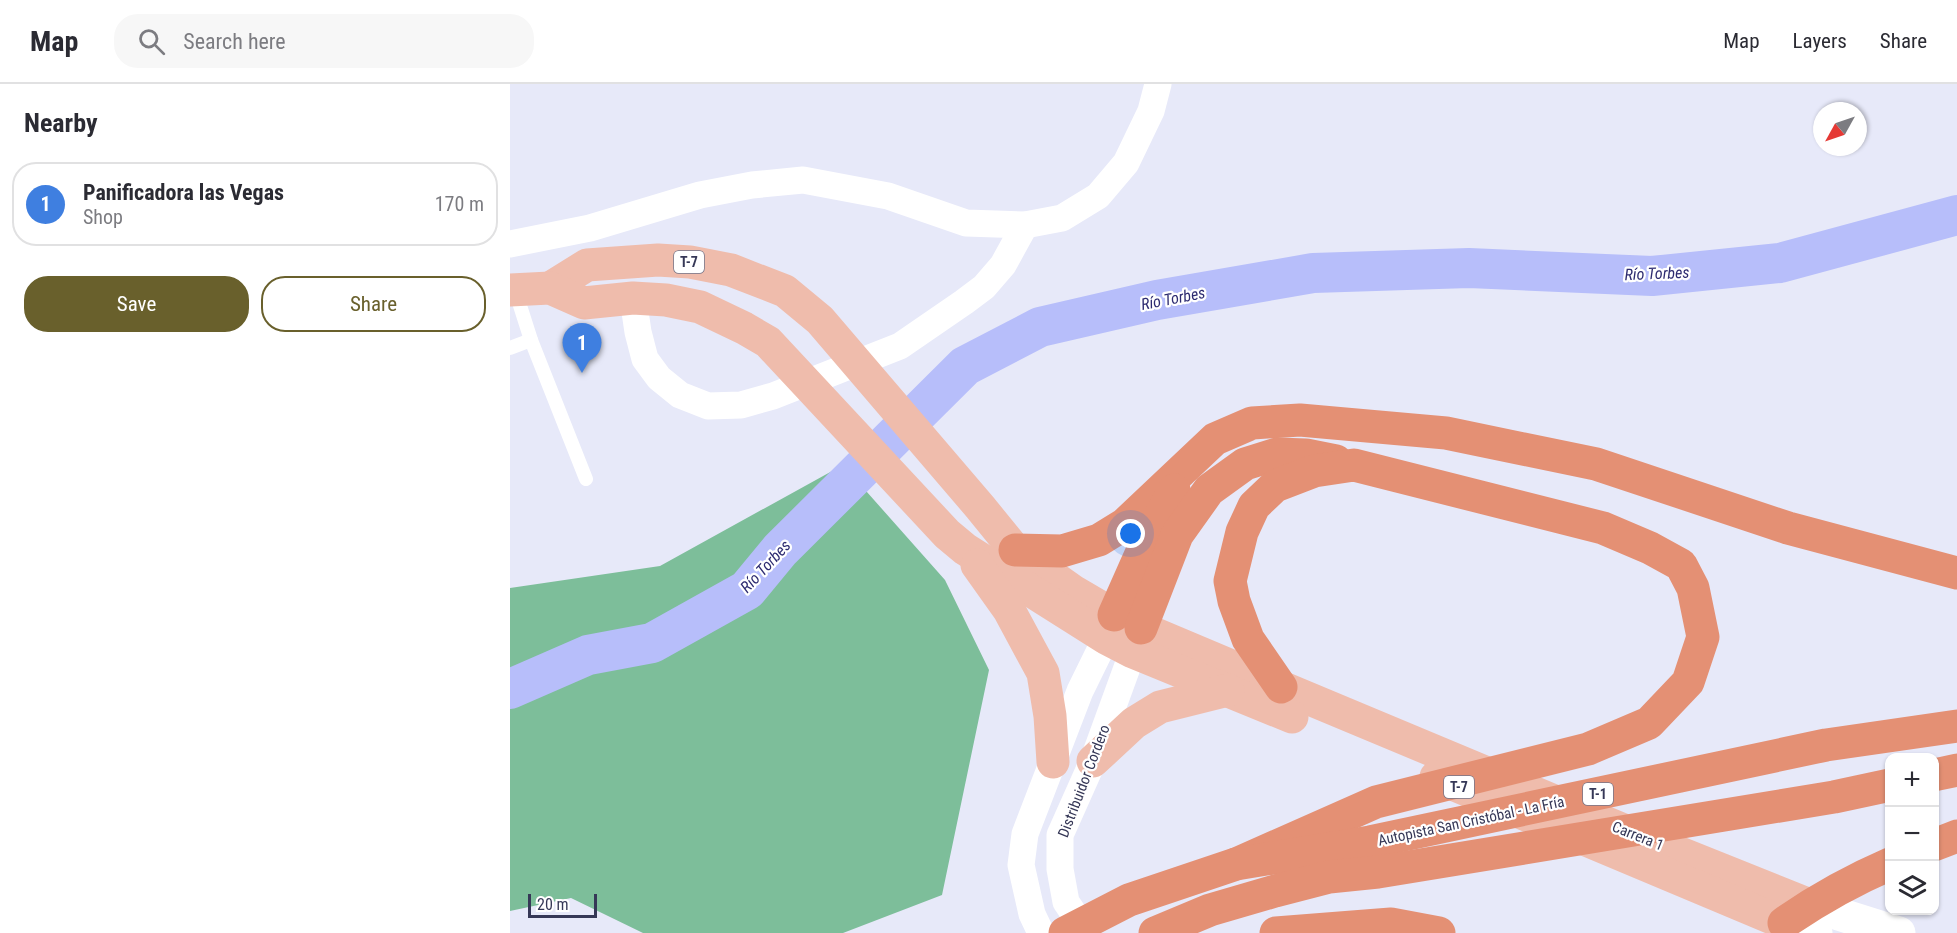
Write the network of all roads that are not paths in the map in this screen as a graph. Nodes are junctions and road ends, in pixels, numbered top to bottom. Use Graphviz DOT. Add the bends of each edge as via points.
graph roads {
  1 [pos="1158,84"];
  2 [pos="1024,225"];
  3 [pos="510,244"];
  4 [pos="550,288"];
  5 [pos="512,289"];
  6 [pos="633,298"];
  7 [pos="531,340"];
  8 [pos="510,348"];
  9 [pos="1354,465"];
  10 [pos="1184,469"];
  11 [pos="586,479"];
  12 [pos="956,542"];
  13 [pos="1015,550"];
  14 [pos="1957,573"];
  15 [pos="1124,633"];
  16 [pos="1281,687"];
  17 [pos="1228,690"];
  18 [pos="1957,726"];
  19 [pos="1093,761"];
  20 [pos="1053,762"];
  21 [pos="1957,770"];
  22 [pos="1939,774"];
  23 [pos="1885,786"];
  24 [pos="1957,836"];
  25 [pos="1939,843"];
  26 [pos="1374,857"];
  27 [pos="1236,864"];
  28 [pos="1885,866"];
  29 [pos="1803,920"];
  30 [pos="1041,933"];
  31 [pos="1065,933"];
  32 [pos="1087,933"];
  33 [pos="1155,933"];
  34 [pos="1276,933"];
  35 [pos="1439,933"];
  36 [pos="1899,933"];
  1 -- 2 [label="street" via="1151,111 1126,163 1098,196 1062,218"];
  2 -- 3 [label="street" via="966,223 888,196 802,180 700,195 590,228"];
  2 -- 6 [label="street" via="1003,266 984,287 900,346 741,405 708,406 680,395 659,378 645,359"];
  4 -- 5 [label="main road, T-7"];
  4 -- 6 [label="main road, T-7" via="584,303"];
  4 -- 13 [label="main road, T-7" via="587,265 658,260 731,270 785,291 820,320"];
  5 -- 7 [label="lane"];
  6 -- 12 [label="main road, T-7" via="700,307 768,342"];
  7 -- 8 [label="lane"];
  7 -- 11 [label="lane"];
  9 -- 15 [label="highway" via="1306,454 1277,454 1245,464 1209,490 1177,536"];
  9 -- 16 [label="highway" via="1314,471 1275,486 1254,506 1242,532 1230,581 1234,601 1248,639"];
  9 -- 27 [label="highway" via="1603,528 1650,548 1681,565 1693,588 1703,637 1688,682 1649,723 1588,749 1376,802"];
  10 -- 13 [label="highway" via="1125,524 1099,540 1062,551"];
  10 -- 14 [label="highway" via="1215,439 1252,423 1300,420 1446,433 1596,464 1788,528"];
  10 -- 15 [label="highway" via="1145,545"];
  12 -- 15 [label="main road, T-7"];
  12 -- 20 [label="main road" via="1009,610 1043,673"];
  13 -- 15 [label="main road, T-7"];
  15 -- 16 [label="main road, Carrera 1"];
  15 -- 17 [label="main road, T-7"];
  15 -- 19 [label="street, Distribuidor Cordero"];
  15 -- 20 [label="street" via="1080,691"];
  16 -- 29 [label="main road, Carrera 1" via="1634,834"];
  17 -- 19 [label="main road" via="1160,707 1134,723"];
  17 -- 29 [label="main road, T-7"];
  18 -- 26 [label="highway, Autopista San Cristóbal - La Fría / T-1" via="1826,745"];
  19 -- 32 [label="street, Distribuidor Cordero" via="1060,835 1060,869 1066,902"];
  20 -- 30 [label="street" via="1025,834 1021,865 1032,914"];
  21 -- 22 [label="highway"];
  23 -- 26 [label="highway, Autopista San Cristóbal - La Fría / T-1" via="1833,797"];
  24 -- 25 [label="highway"];
  26 -- 27 [label="highway, Autopista San Cristóbal - La Fría / T-1"];
  26 -- 33 [label="highway, Autopista San Cristóbal - La Fría / T-1" via="1329,877 1210,910"];
  27 -- 31 [label="highway, Autopista San Cristóbal - La Fría / T-1" via="1129,900"];
  28 -- 29 [label="highway"];
  29 -- 36 [label="street, Carrera 1"];
  34 -- 35 [label="highway" via="1391,924"];
}
